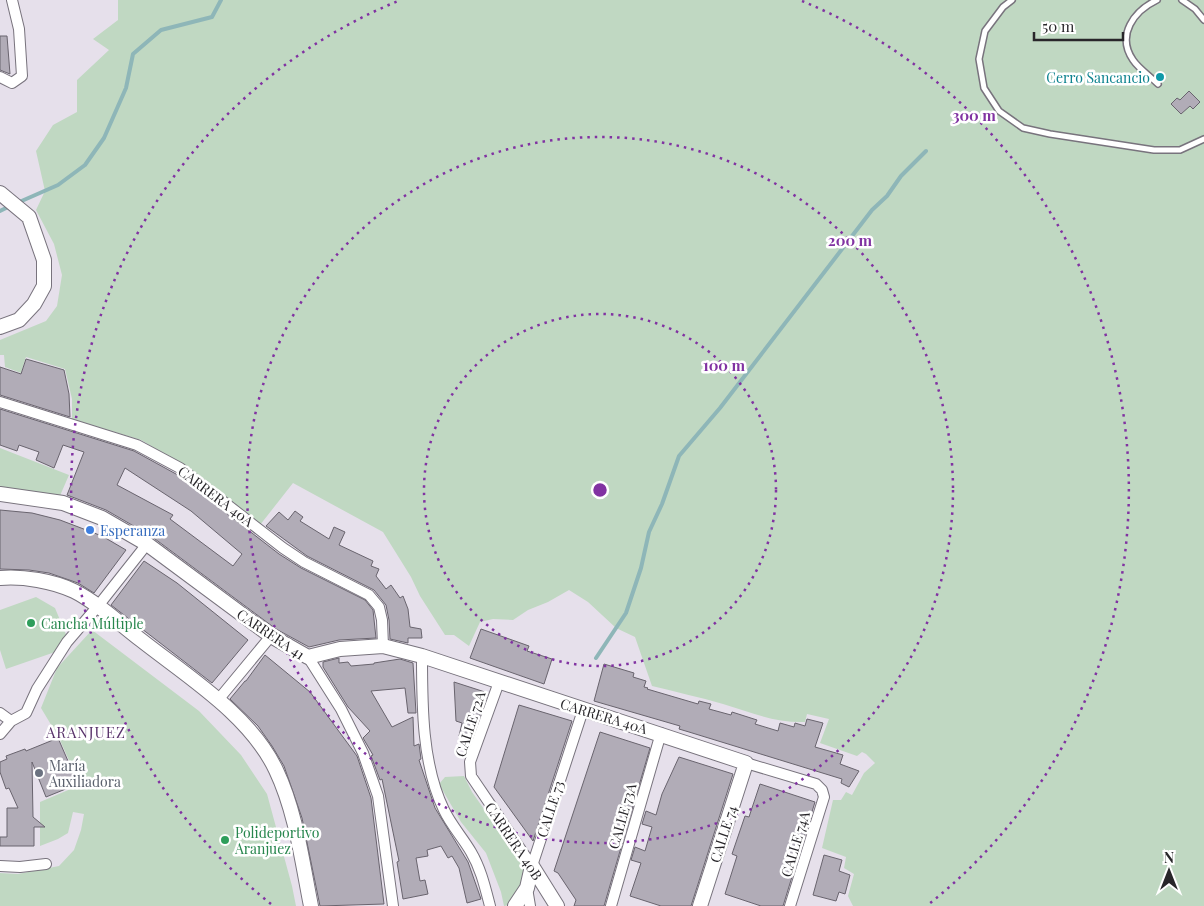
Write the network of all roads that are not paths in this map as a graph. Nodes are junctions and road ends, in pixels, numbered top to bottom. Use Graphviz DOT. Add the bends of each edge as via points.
graph roads {
  1 [pos="12,0"];
  2 [pos="1012,0"];
  3 [pos="1157,0"];
  4 [pos="1182,0"];
  5 [pos="1204,20"];
  6 [pos="0,76"];
  7 [pos="1158,84"];
  8 [pos="1204,139"];
  9 [pos="0,193"];
  10 [pos="0,327"];
  11 [pos="0,402"];
  12 [pos="0,494"];
  13 [pos="147,544"];
  14 [pos="0,578"];
  15 [pos="98,606"];
  16 [pos="271,636"];
  17 [pos="384,646"];
  18 [pos="422,656"];
  19 [pos="308,657"];
  20 [pos="499,682"];
  21 [pos="218,700"];
  22 [pos="582,710"];
  23 [pos="0,712"];
  24 [pos="11,721"];
  25 [pos="661,733"];
  26 [pos="0,734"];
  27 [pos="746,763"];
  28 [pos="471,776"];
  29 [pos="822,790"];
  30 [pos="46,864"];
  31 [pos="0,866"];
  32 [pos="532,866"];
  33 [pos="527,888"];
  34 [pos="311,906"];
  35 [pos="393,906"];
  36 [pos="490,906"];
  37 [pos="515,906"];
  38 [pos="530,906"];
  39 [pos="556,906"];
  40 [pos="610,906"];
  41 [pos="700,906"];
  42 [pos="790,906"];
  1 -- 6 [label="street" via="19,29 22,76 12,83"];
  2 -- 8 [label="lane" via="985,31 979,59 984,88 1000,111 1023,128 1154,150 1180,150"];
  3 -- 7 [label="lane" via="1148,4 1128,26 1126,38 1127,50 1134,62"];
  4 -- 5 [label="lane"];
  9 -- 10 [label="street" via="30,217 44,260 44,286 34,304 19,320"];
  11 -- 17 [label="street, CARRERA 40A" via="137,445 180,468 282,548 369,595 379,607"];
  12 -- 13 [label="street, CARRERA 41" via="63,503 102,518"];
  13 -- 15 [label="street"];
  13 -- 16 [label="street, CARRERA 41"];
  14 -- 15 [label="street" via="43,581 74,591"];
  15 -- 21 [label="street"];
  15 -- 24 [label="street" via="67,642 37,688 26,713"];
  16 -- 19 [label="street, CARRERA 41"];
  16 -- 21 [label="street"];
  17 -- 18 [label="street, CARRERA 40A"];
  17 -- 19 [label="street, CARRERA 40A" via="340,649"];
  18 -- 20 [label="street, CARRERA 40A"];
  18 -- 36 [label="street" via="422,705 434,784 444,811 481,872"];
  19 -- 35 [label="street, CARRERA 41" via="341,709 378,796"];
  20 -- 22 [label="street, CARRERA 40A"];
  20 -- 28 [label="street, CALLE 72A" via="470,762"];
  21 -- 34 [label="street" via="254,735 276,770 289,802"];
  22 -- 25 [label="street, CARRERA 40A"];
  22 -- 32 [label="street, CALLE 73"];
  23 -- 24 [label="street"];
  24 -- 26 [label="street"];
  25 -- 27 [label="street, CARRERA 40A"];
  25 -- 40 [label="street, CALLE 73A"];
  27 -- 29 [label="street, CARRERA 40A" via="816,784"];
  27 -- 41 [label="street, CALLE 74"];
  28 -- 32 [label="street, CARRERA 40B"];
  29 -- 42 [label="street, CALLE 74A" via="824,797"];
  30 -- 31 [label="street"];
  32 -- 33 [label="street, CALLE 73"];
  32 -- 39 [label="street, CARRERA 40B"];
  33 -- 37 [label="street, CALLE 73"];
  33 -- 38 [label="street"];
}
